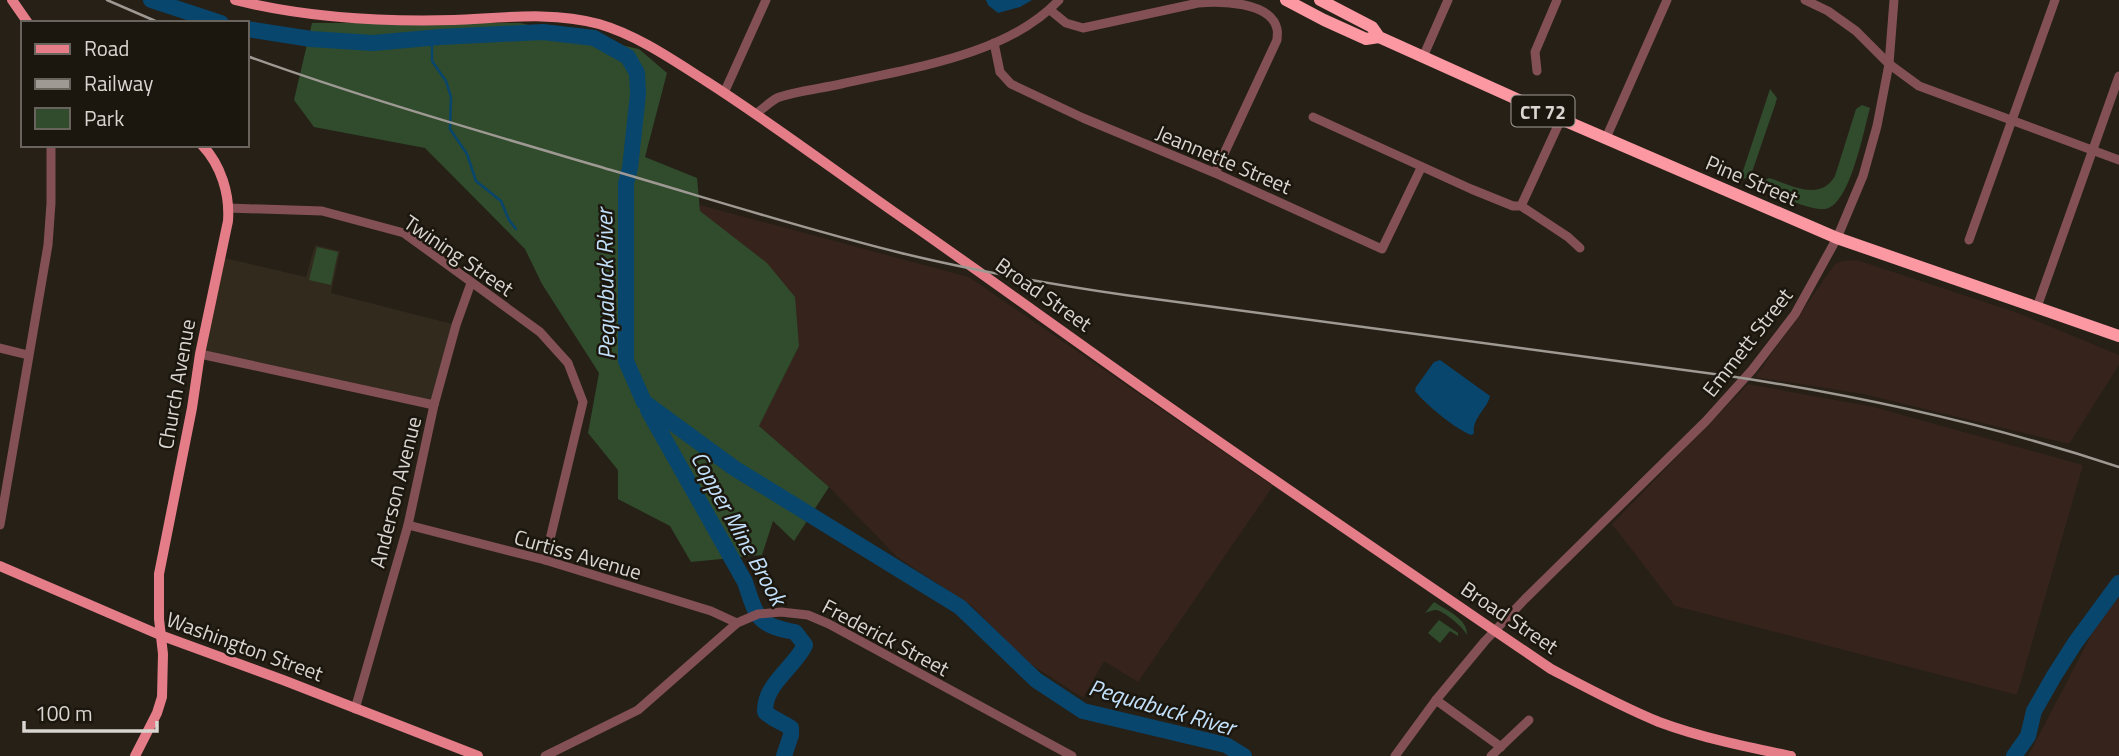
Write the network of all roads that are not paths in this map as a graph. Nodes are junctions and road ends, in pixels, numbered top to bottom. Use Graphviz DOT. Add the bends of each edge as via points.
graph roads {
  1 [pos="12,0"];
  2 [pos="235,0"];
  3 [pos="766,0"];
  4 [pos="1059,0"];
  5 [pos="1286,0"];
  6 [pos="1321,0"];
  7 [pos="1447,0"];
  8 [pos="1557,0"];
  9 [pos="1667,0"];
  10 [pos="1805,0"];
  11 [pos="1894,0"];
  12 [pos="2055,0"];
  13 [pos="1050,10"];
  14 [pos="27,21"];
  15 [pos="1379,37"];
  16 [pos="994,43"];
  17 [pos="1423,57"];
  18 [pos="1889,64"];
  19 [pos="1537,71"];
  20 [pos="2119,76"];
  21 [pos="724,93"];
  22 [pos="756,114"];
  23 [pos="1313,117"];
  24 [pos="1561,118"];
  25 [pos="2013,122"];
  26 [pos="1606,138"];
  27 [pos="51,147"];
  28 [pos="203,147"];
  29 [pos="2092,150"];
  30 [pos="2119,160"];
  31 [pos="1421,167"];
  32 [pos="1215,173"];
  33 [pos="1521,206"];
  34 [pos="229,208"];
  35 [pos="1837,238"];
  36 [pos="1969,240"];
  37 [pos="1580,248"];
  38 [pos="471,283"];
  39 [pos="2037,307"];
  40 [pos="2119,337"];
  41 [pos="0,348"];
  42 [pos="200,354"];
  43 [pos="28,355"];
  44 [pos="434,405"];
  45 [pos="0,525"];
  46 [pos="408,525"];
  47 [pos="545,560"];
  48 [pos="0,566"];
  49 [pos="737,623"];
  50 [pos="1495,631"];
  51 [pos="160,635"];
  52 [pos="1436,700"];
  53 [pos="355,709"];
  54 [pos="1529,720"];
  55 [pos="1501,747"];
  56 [pos="135,756"];
  57 [pos="478,756"];
  58 [pos="545,756"];
  59 [pos="1072,756"];
  60 [pos="1395,756"];
  61 [pos="1491,756"];
  62 [pos="1791,756"];
  1 -- 14 [label="main road"];
  2 -- 21 [label="main road, Broad Street" via="370,21 566,18 601,25 646,45"];
  3 -- 21 [label="street"];
  4 -- 13 [label="street"];
  5 -- 15 [label="highway, Pine Street / CT 72" via="1366,39"];
  6 -- 15 [label="highway, Pine Street / CT 72" via="1372,27"];
  7 -- 17 [label="street"];
  8 -- 19 [label="street" via="1535,52"];
  9 -- 26 [label="street"];
  10 -- 18 [label="street" via="1856,31"];
  11 -- 18 [label="street, Emmett Street"];
  12 -- 25 [label="street"];
  13 -- 16 [label="street"];
  13 -- 32 [label="street" via="1066,23 1083,28 1198,3 1227,2 1255,8 1270,17 1277,27 1276,40"];
  15 -- 17 [label="highway, Pine Street / CT 72"];
  16 -- 22 [label="street" via="935,63 777,98"];
  16 -- 32 [label="street, Jeannette Street" via="1000,72 1011,84"];
  17 -- 24 [label="highway, Pine Street / CT 72"];
  18 -- 25 [label="street" via="1919,86"];
  18 -- 35 [label="street, Emmett Street" via="1863,176"];
  20 -- 29 [label="street"];
  21 -- 22 [label="main road, Broad Street"];
  22 -- 50 [label="main road, Broad Street"];
  23 -- 31 [label="street"];
  24 -- 26 [label="highway, Pine Street / CT 72"];
  24 -- 33 [label="street"];
  25 -- 29 [label="street"];
  25 -- 36 [label="street"];
  26 -- 35 [label="highway, Pine Street / CT 72"];
  27 -- 43 [label="street" via="48,246"];
  28 -- 34 [label="main road, Church Avenue" via="218,168"];
  29 -- 30 [label="street"];
  29 -- 39 [label="street"];
  31 -- 32 [label="street, Jeannette Street" via="1382,249"];
  31 -- 33 [label="street"];
  33 -- 37 [label="street"];
  34 -- 38 [label="street, Twining Street" via="311,210 394,229"];
  34 -- 42 [label="main road, Church Avenue"];
  35 -- 39 [label="highway, Pine Street / CT 72"];
  35 -- 50 [label="street, Emmett Street" via="1794,314 1752,370"];
  38 -- 44 [label="street, Anderson Avenue"];
  38 -- 47 [label="street, Twining Street" via="540,332 568,363 583,402"];
  39 -- 40 [label="highway, Pine Street / CT 72"];
  41 -- 43 [label="street"];
  42 -- 44 [label="street"];
  42 -- 51 [label="main road, Church Avenue" via="159,574"];
  43 -- 45 [label="street"];
  44 -- 46 [label="street, Anderson Avenue"];
  46 -- 47 [label="street, Curtiss Avenue"];
  46 -- 53 [label="street, Anderson Avenue"];
  47 -- 49 [label="street, Curtiss Avenue"];
  48 -- 51 [label="main road, Washington Street"];
  49 -- 58 [label="street, Frederick Street" via="638,710"];
  49 -- 59 [label="street, Frederick Street" via="768,612 808,615"];
  50 -- 52 [label="street, Emmett Street"];
  50 -- 62 [label="main road, Broad Street" via="1551,669 1659,722"];
  51 -- 53 [label="main road, Washington Street"];
  51 -- 56 [label="main road, Church Avenue" via="162,697"];
  52 -- 55 [label="street"];
  52 -- 60 [label="street, Emmett Street"];
  53 -- 57 [label="main road, Washington Street"];
  54 -- 55 [label="street"];
  55 -- 61 [label="street"];
}
